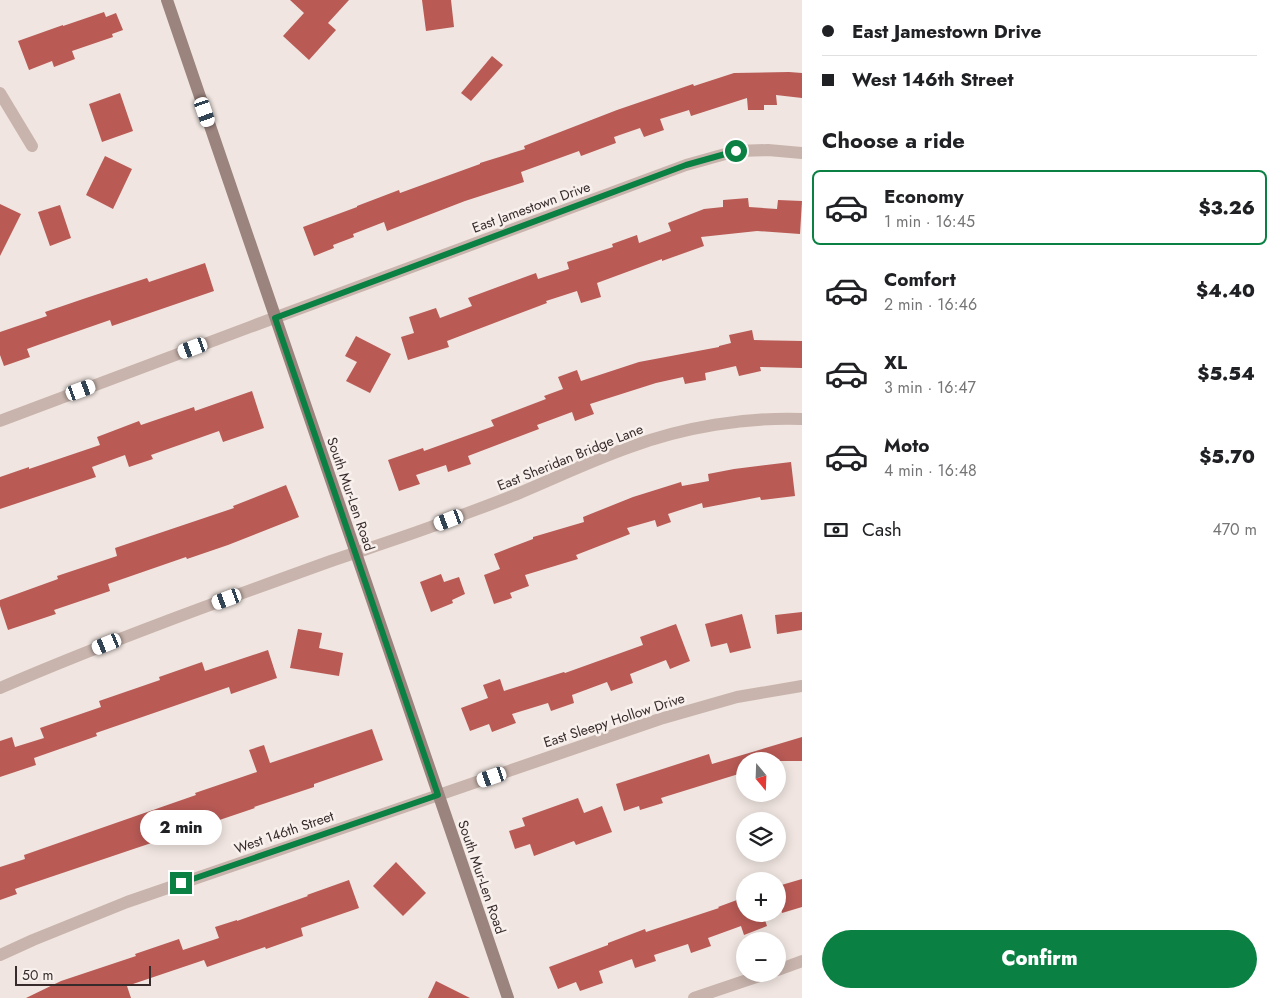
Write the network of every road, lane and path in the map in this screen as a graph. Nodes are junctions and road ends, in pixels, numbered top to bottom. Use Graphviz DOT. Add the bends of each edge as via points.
graph roads {
  1 [pos="166,0"];
  2 [pos="0,93"];
  3 [pos="32,146"];
  4 [pos="802,153"];
  5 [pos="275,318"];
  6 [pos="802,419"];
  7 [pos="0,421"];
  8 [pos="355,552"];
  9 [pos="802,686"];
  10 [pos="0,688"];
  11 [pos="438,795"];
  12 [pos="0,955"];
  13 [pos="802,962"];
  14 [pos="786,967"];
  15 [pos="741,982"];
  16 [pos="508,998"];
  17 [pos="694,998"];
  1 -- 5 [label="main road, South Mur-Len Road"];
  2 -- 3 [label="street"];
  4 -- 5 [label="street, East Jamestown Drive" via="736,151 686,165"];
  5 -- 7 [label="street, East Jamestown Drive"];
  5 -- 8 [label="main road, South Mur-Len Road"];
  6 -- 8 [label="street, East Sheridan Bridge Lane" via="735,422 685,430 632,446 510,497"];
  8 -- 10 [label="street, East Sheridan Bridge Lane" via="175,617"];
  8 -- 11 [label="main road, South Mur-Len Road"];
  9 -- 11 [label="street, East Sleepy Hollow Drive" via="737,697 660,719"];
  11 -- 12 [label="street, West 146th Street" via="127,902"];
  11 -- 16 [label="main road, South Mur-Len Road"];
  13 -- 14 [label="street"];
  15 -- 17 [label="street"];
}
